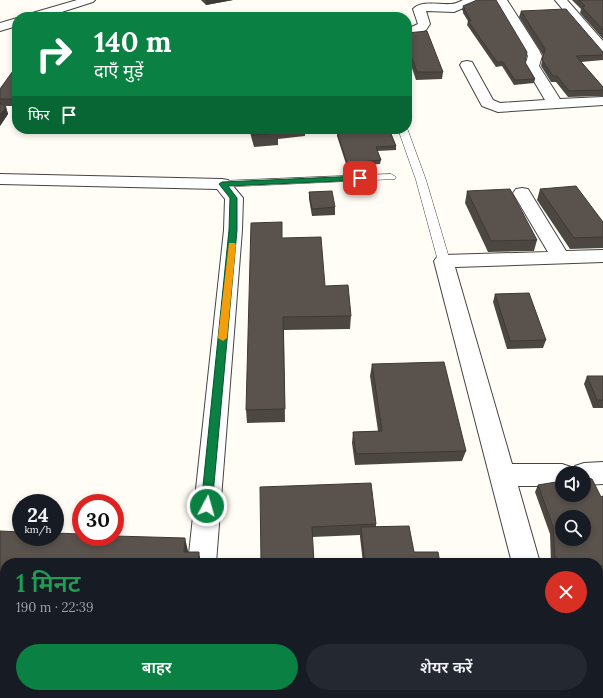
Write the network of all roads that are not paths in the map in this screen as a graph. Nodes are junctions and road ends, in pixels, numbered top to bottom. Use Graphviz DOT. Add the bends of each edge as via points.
graph roads {
  1 [pos="89,0"];
  2 [pos="472,0"];
  3 [pos="501,0"];
  4 [pos="561,0"];
  5 [pos="49,12"];
  6 [pos="12,23"];
  7 [pos="0,27"];
  8 [pos="412,32"];
  9 [pos="603,49"];
  10 [pos="467,65"];
  11 [pos="603,101"];
  12 [pos="555,104"];
  13 [pos="405,134"];
  14 [pos="391,177"];
  15 [pos="0,179"];
  16 [pos="222,184"];
  17 [pos="522,193"];
  18 [pos="603,256"];
  19 [pos="561,258"];
  20 [pos="444,261"];
  21 [pos="603,473"];
  22 [pos="591,474"];
  23 [pos="502,475"];
  24 [pos="555,475"];
  25 [pos="202,558"];
  26 [pos="525,558"];
  1 -- 5 [label="street"];
  2 -- 8 [label="street" via="454,8 422,7 419,9 424,24"];
  3 -- 12 [label="street" via="532,50 535,56 532,66"];
  4 -- 9 [label="street"];
  6 -- 7 [label="street"];
  10 -- 12 [label="street" via="487,103 493,106 498,108"];
  11 -- 12 [label="street"];
  13 -- 20 [label="lane"];
  14 -- 16 [label="lane"];
  15 -- 16 [label="street"];
  16 -- 25 [label="street" via="234,198 233,230"];
  17 -- 19 [label="street"];
  18 -- 19 [label="street"];
  19 -- 20 [label="street"];
  20 -- 23 [label="street"];
  21 -- 22 [label="street"];
  23 -- 24 [label="street"];
  23 -- 26 [label="street"];
}
